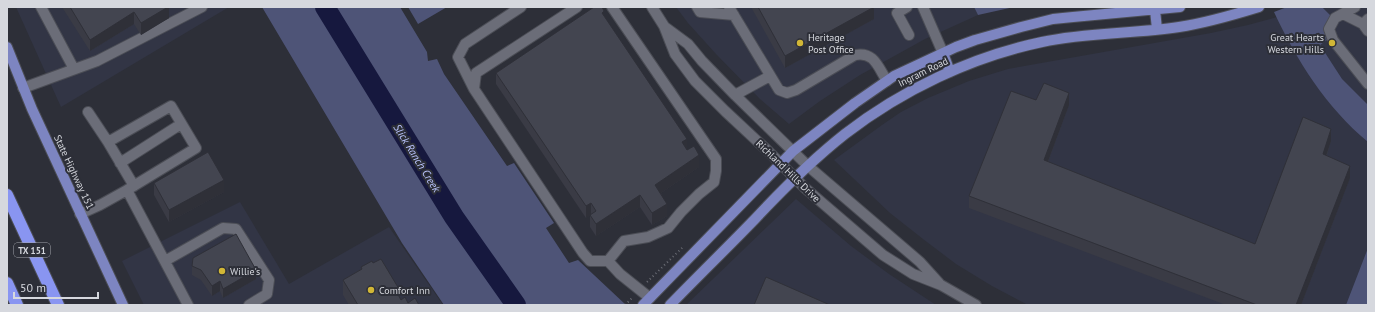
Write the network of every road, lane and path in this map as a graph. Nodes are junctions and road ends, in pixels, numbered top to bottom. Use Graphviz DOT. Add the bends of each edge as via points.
graph roads {
  1 [pos="41,7"];
  2 [pos="202,7"];
  3 [pos="521,7"];
  4 [pos="577,7"];
  5 [pos="612,7"];
  6 [pos="652,7"];
  7 [pos="697,7"];
  8 [pos="907,7"];
  9 [pos="1180,7"];
  10 [pos="1259,7"];
  11 [pos="1355,7"];
  12 [pos="924,9"];
  13 [pos="1155,10"];
  14 [pos="732,11"];
  15 [pos="1344,14"];
  16 [pos="1366,25"];
  17 [pos="664,26"];
  18 [pos="1157,29"];
  19 [pos="909,35"];
  20 [pos="7,47"];
  21 [pos="943,52"];
  22 [pos="74,69"];
  23 [pos="950,72"];
  24 [pos="770,76"];
  25 [pos="887,82"];
  26 [pos="1368,84"];
  27 [pos="23,88"];
  28 [pos="474,89"];
  29 [pos="735,96"];
  30 [pos="88,112"];
  31 [pos="181,124"];
  32 [pos="108,142"];
  33 [pos="793,151"];
  34 [pos="120,163"];
  35 [pos="780,163"];
  36 [pos="808,166"];
  37 [pos="794,178"];
  38 [pos="130,188"];
  39 [pos="7,195"];
  40 [pos="80,214"];
  41 [pos="165,261"];
  42 [pos="608,261"];
  43 [pos="7,283"];
  44 [pos="941,285"];
  45 [pos="631,299"];
  46 [pos="650,303"];
  47 [pos="17,305"];
  48 [pos="58,305"];
  49 [pos="123,305"];
  50 [pos="188,305"];
  51 [pos="249,305"];
  52 [pos="625,305"];
  53 [pos="670,305"];
  54 [pos="976,305"];
  1 -- 22 [label="street"];
  2 -- 22 [label="street" via="97,61"];
  3 -- 28 [label="street" via="464,44 458,57"];
  4 -- 28 [label="street" via="476,73"];
  5 -- 42 [label="street" via="716,158 716,171 714,182 699,194 668,228 648,237 624,241"];
  6 -- 17 [label="street, Richland Hills Drive"];
  7 -- 14 [label="street" via="700,12"];
  8 -- 19 [label="street" via="897,13"];
  9 -- 13 [label="main road, Ingram Road"];
  10 -- 18 [label="main road, Ingram Road" via="1199,23"];
  11 -- 15 [label="street"];
  12 -- 21 [label="street"];
  13 -- 18 [label="main road"];
  13 -- 21 [label="main road, Ingram Road" via="1053,19 975,40"];
  14 -- 24 [label="street"];
  15 -- 16 [label="street"];
  15 -- 26 [label="street" via="1335,18 1330,29 1333,40"];
  17 -- 29 [label="street, Richland Hills Drive" via="688,44"];
  17 -- 35 [label="street, Richland Hills Drive" via="676,54 695,81"];
  18 -- 23 [label="main road, Ingram Road" via="1042,42"];
  20 -- 27 [label="main road, State Highway 151"];
  21 -- 23 [label="main road"];
  21 -- 25 [label="main road, Ingram Road"];
  22 -- 27 [label="street"];
  23 -- 36 [label="main road, Ingram Road" via="886,106 844,135"];
  24 -- 25 [label="street" via="779,90 796,90 855,55 863,54 873,58"];
  24 -- 29 [label="street"];
  25 -- 33 [label="main road, Ingram Road" via="855,103"];
  27 -- 40 [label="main road, State Highway 151"];
  28 -- 42 [label="street" via="583,253 590,261"];
  29 -- 33 [label="street, Richland Hills Drive"];
  30 -- 32 [label="street"];
  31 -- 32 [label="street" via="171,106"];
  31 -- 34 [label="street"];
  31 -- 38 [label="street" via="196,148"];
  32 -- 34 [label="street"];
  33 -- 35 [label="main road, Ingram Road"];
  33 -- 36 [label="street, Richland Hills Drive"];
  34 -- 38 [label="street"];
  35 -- 37 [label="street, Richland Hills Drive"];
  35 -- 46 [label="main road, Ingram Road"];
  36 -- 37 [label="main road, Ingram Road"];
  36 -- 44 [label="street, Richland Hills Drive" via="920,262"];
  37 -- 44 [label="street, Richland Hills Drive" via="883,255 913,274"];
  37 -- 53 [label="main road, Ingram Road"];
  38 -- 40 [label="street"];
  38 -- 41 [label="street"];
  39 -- 48 [label="highway, TX 151"];
  40 -- 49 [label="main road, State Highway 151"];
  41 -- 50 [label="street"];
  41 -- 51 [label="street" via="224,228 236,228 269,280 267,294"];
  42 -- 46 [label="street"];
  43 -- 47 [label="highway"];
  44 -- 54 [label="street, Richland Hills Drive"];
  45 -- 52 [label="path"];
}
